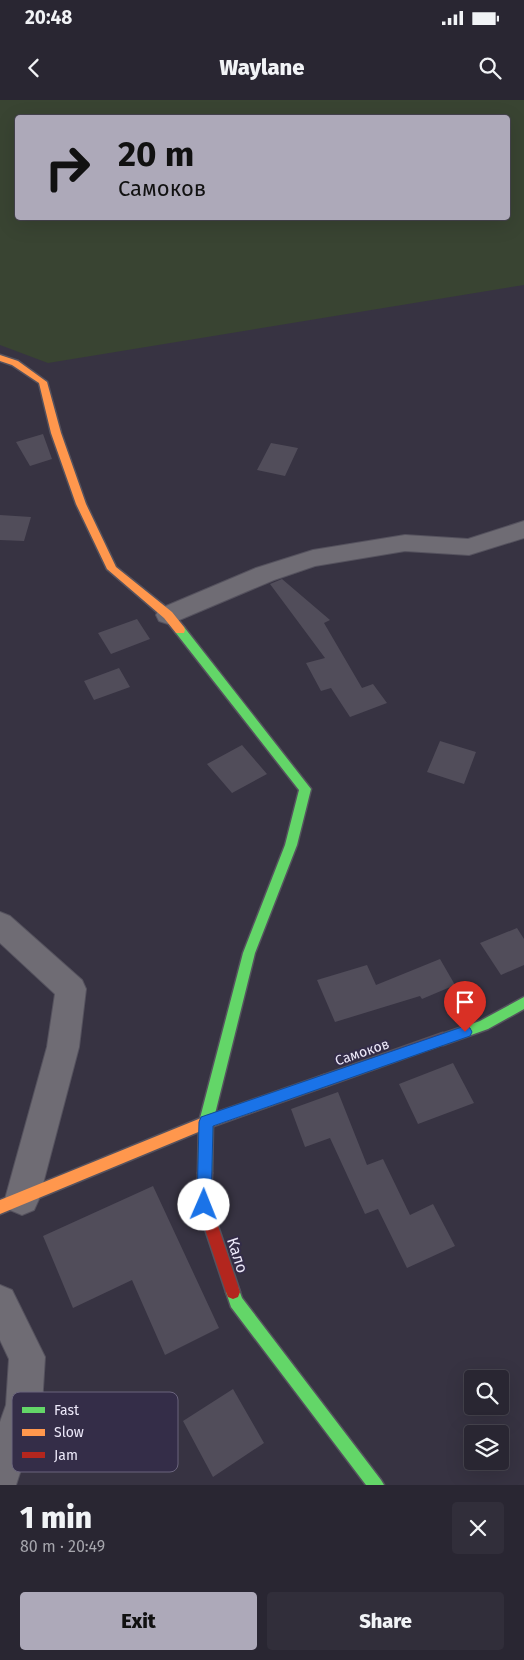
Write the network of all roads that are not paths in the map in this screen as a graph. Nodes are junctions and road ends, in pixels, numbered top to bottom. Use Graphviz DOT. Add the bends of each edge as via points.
graph roads {
  1 [pos="0,358"];
  2 [pos="524,529"];
  3 [pos="168,615"];
  4 [pos="0,925"];
  5 [pos="524,1003"];
  6 [pos="206,1122"];
  7 [pos="11,1203"];
  8 [pos="0,1302"];
  9 [pos="25,1392"];
  10 [pos="12,1442"];
  11 [pos="0,1478"];
  12 [pos="376,1485"];
  1 -- 3 [label="street" via="15,363 43,382 56,434 81,504 112,569"];
  2 -- 3 [label="street" via="469,547 405,543 313,558 265,574"];
  3 -- 6 [label="street, Кало" via="304,789 291,845 249,954"];
  4 -- 7 [label="street" via="71,989 63,1047"];
  5 -- 6 [label="street, Самоков" via="484,1025"];
  6 -- 7 [label="street"];
  6 -- 12 [label="street, Кало" via="204,1205 236,1302"];
  8 -- 9 [label="street" via="27,1357"];
  10 -- 11 [label="street"];
}
